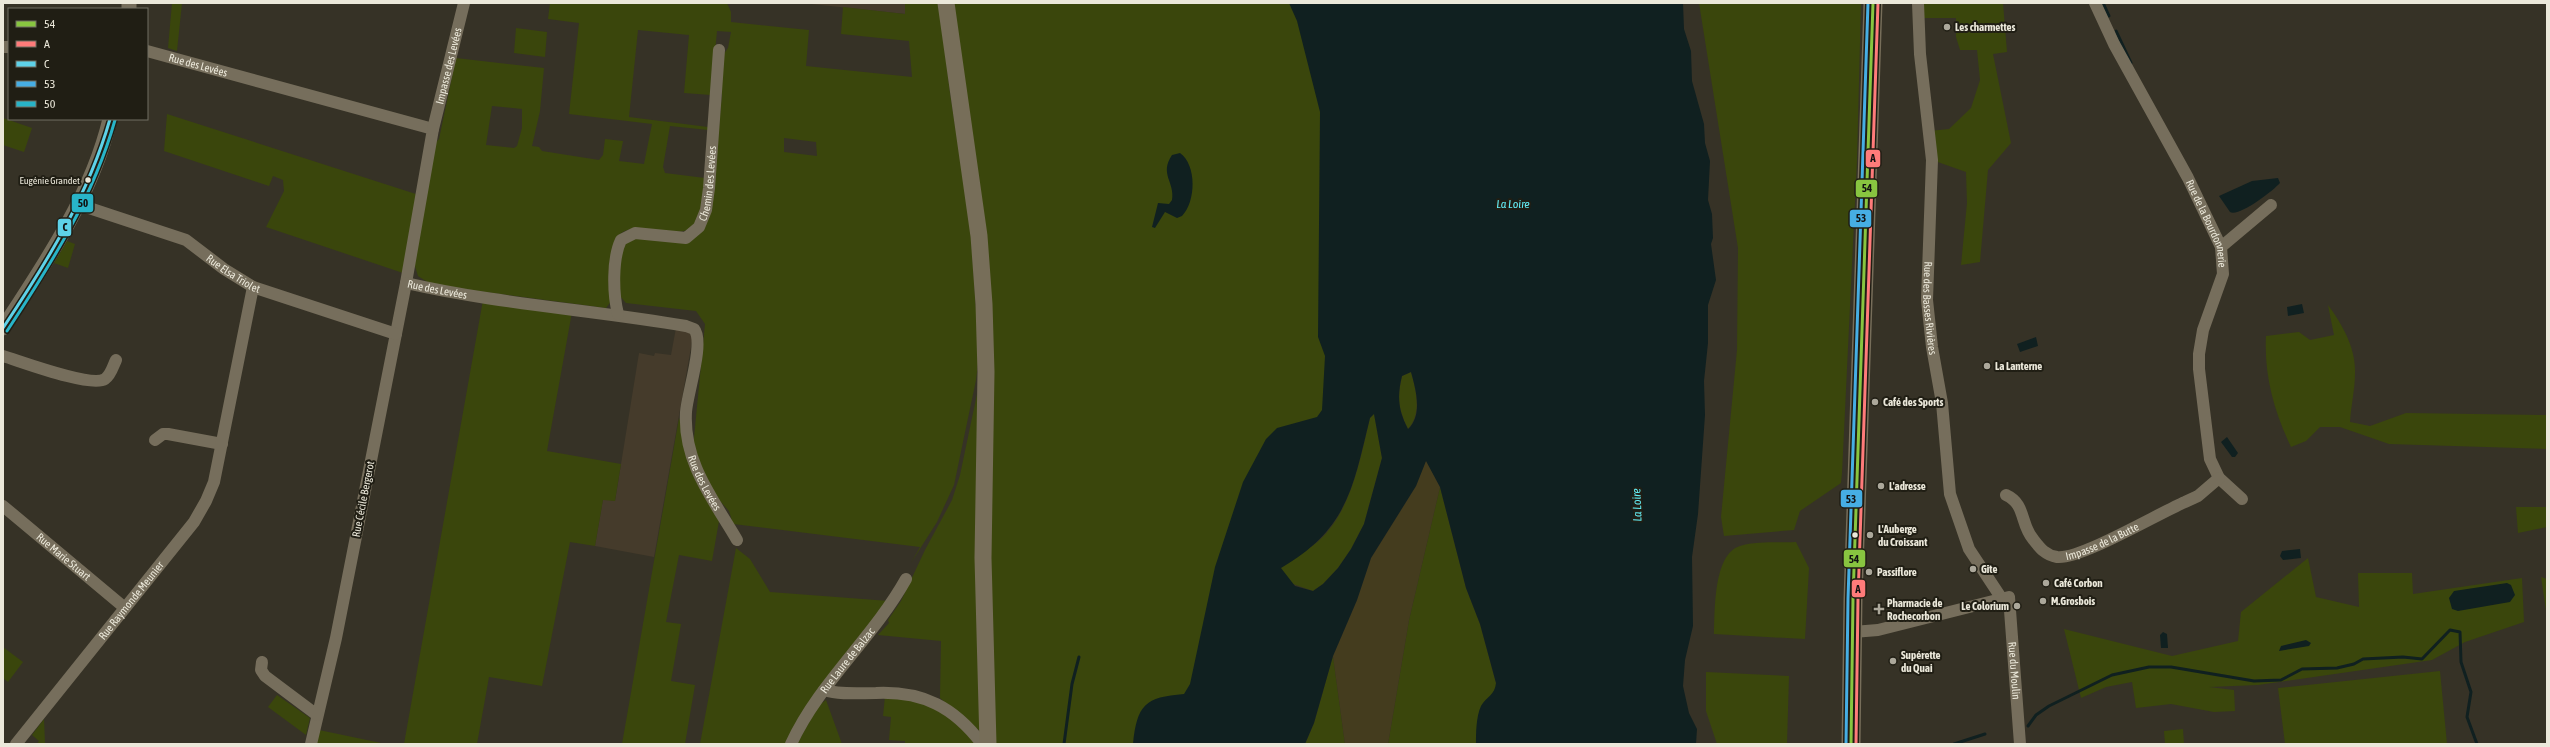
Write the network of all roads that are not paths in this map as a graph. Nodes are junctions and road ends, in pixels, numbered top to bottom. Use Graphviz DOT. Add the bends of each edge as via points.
graph roads {
  1 [pos="464,3"];
  2 [pos="946,3"];
  3 [pos="1873,3"];
  4 [pos="1918,3"];
  5 [pos="2095,3"];
  6 [pos="719,50"];
  7 [pos="148,51"];
  8 [pos="110,120"];
  9 [pos="433,129"];
  10 [pos="77,204"];
  11 [pos="2271,205"];
  12 [pos="2221,247"];
  13 [pos="406,283"];
  14 [pos="253,286"];
  15 [pos="618,314"];
  16 [pos="3,328"];
  17 [pos="396,334"];
  18 [pos="3,356"];
  19 [pos="116,360"];
  20 [pos="155,440"];
  21 [pos="222,444"];
  22 [pos="2219,478"];
  23 [pos="2006,495"];
  24 [pos="2242,499"];
  25 [pos="3,506"];
  26 [pos="737,540"];
  27 [pos="906,579"];
  28 [pos="2006,598"];
  29 [pos="125,608"];
  30 [pos="1853,625"];
  31 [pos="262,662"];
  32 [pos="824,690"];
  33 [pos="317,715"];
  34 [pos="16,744"];
  35 [pos="311,744"];
  36 [pos="791,744"];
  37 [pos="982,744"];
  38 [pos="988,744"];
  39 [pos="1851,744"];
  40 [pos="2020,744"];
  1 -- 9 [label="street, Impasse des Levées"];
  2 -- 38 [label="main road" via="978,229 984,304 986,372 983,558"];
  3 -- 30 [label="main road"];
  4 -- 28 [label="street, Rue des Basses Rivières" via="1920,54 1932,160 1927,300 1942,403 1950,494 1969,549"];
  5 -- 12 [label="street, Rue de la Bourdonnerie" via="2114,44 2188,178"];
  6 -- 15 [label="street, Chemin des Levées" via="710,179 703,219 695,233 686,238 635,233 621,240 614,283"];
  7 -- 9 [label="street, Rue des Levées"];
  8 -- 10 [label="street" via="98,156"];
  9 -- 13 [label="street, Rue des Levées"];
  10 -- 14 [label="street, Rue Elsa Triolet" via="186,240 224,269"];
  10 -- 16 [label="street"];
  11 -- 12 [label="street"];
  12 -- 22 [label="street, Rue de la Bourdonnerie" via="2223,274 2203,330 2199,354 2210,459"];
  13 -- 15 [label="street, Rue des Levées" via="475,296"];
  13 -- 17 [label="street, Rue Cécile Bergerot"];
  14 -- 17 [label="street, Rue Elsa Triolet"];
  14 -- 21 [label="street, Rue Raymonde Meunier"];
  15 -- 26 [label="street, Rue des Levées" via="686,326 698,334 686,411 688,444 699,477"];
  17 -- 33 [label="street, Rue Cécile Bergerot" via="336,638"];
  18 -- 19 [label="street" via="53,372 96,381 105,379"];
  20 -- 21 [label="street" via="163,434 168,434"];
  21 -- 29 [label="street, Rue Raymonde Meunier" via="214,482 202,511"];
  22 -- 23 [label="street, Impasse de la Butte" via="2198,496 2090,548 2062,557 2045,553 2026,532 2019,505"];
  22 -- 24 [label="street, Rue de la Bourdonnerie"];
  25 -- 29 [label="street, Rue Marie Stuart"];
  27 -- 32 [label="street, Rue Laure de Balzac" via="886,612"];
  28 -- 30 [label="street" via="1878,630"];
  28 -- 40 [label="street, Rue du Moulin"];
  29 -- 34 [label="street, Rue Raymonde Meunier"];
  30 -- 39 [label="main road"];
  31 -- 33 [label="street" via="265,676"];
  32 -- 36 [label="street, Rue Laure de Balzac" via="804,716"];
  32 -- 37 [label="street" via="899,693 930,700 948,709"];
  33 -- 35 [label="street, Rue Cécile Bergerot"];
}
